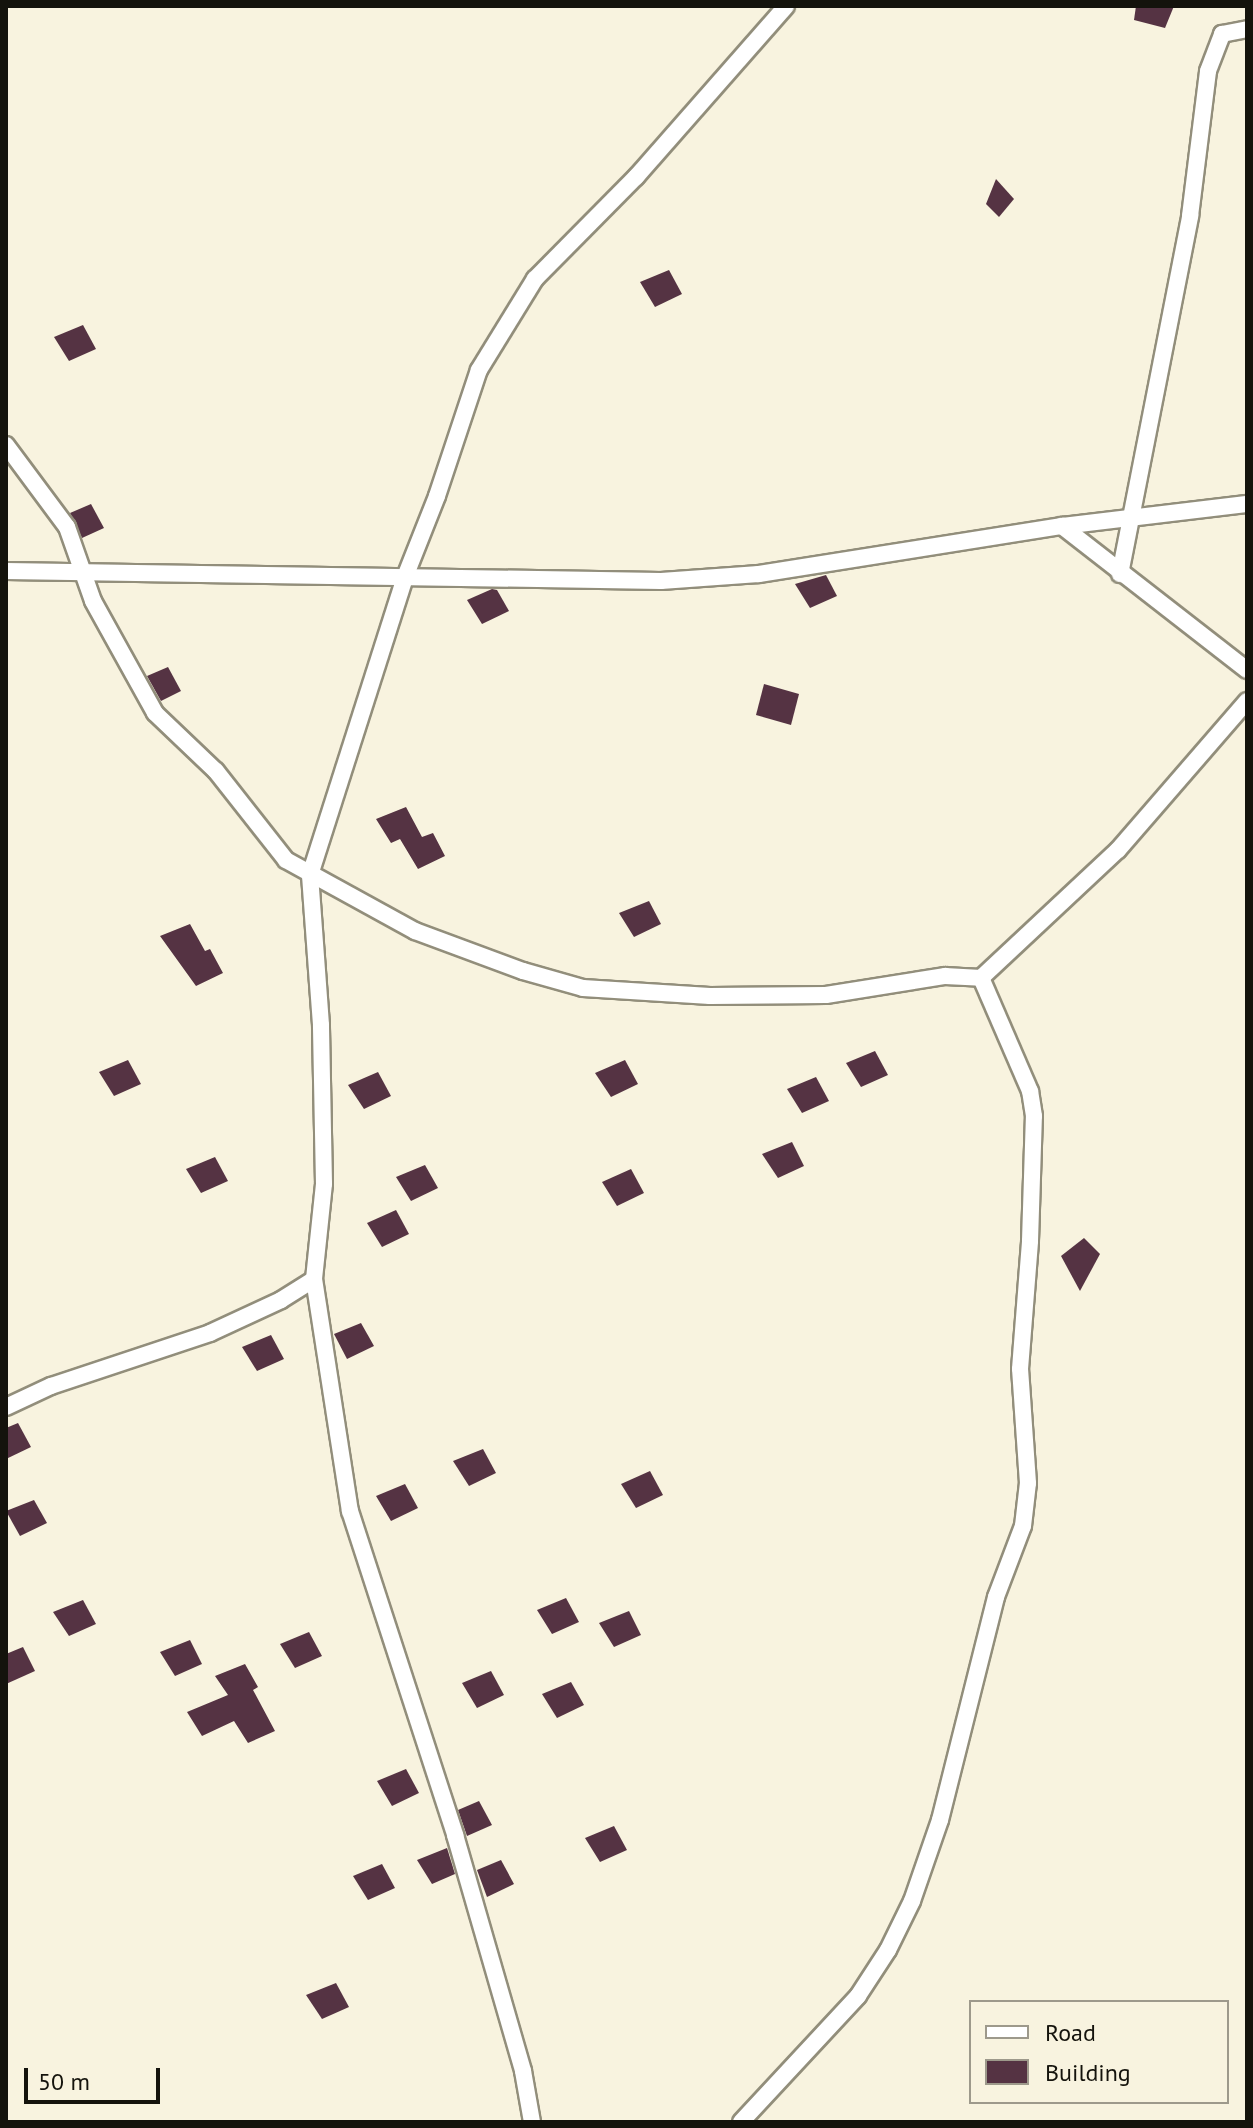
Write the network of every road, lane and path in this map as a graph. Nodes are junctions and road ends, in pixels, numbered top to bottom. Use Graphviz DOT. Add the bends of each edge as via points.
graph roads {
  1 [pos="786,6"];
  2 [pos="1247,29"];
  3 [pos="6,445"];
  4 [pos="1247,504"];
  5 [pos="1133,517"];
  6 [pos="1062,526"];
  7 [pos="6,571"];
  8 [pos="81,573"];
  9 [pos="1120,574"];
  10 [pos="405,577"];
  11 [pos="1247,670"];
  12 [pos="1247,701"];
  13 [pos="310,875"];
  14 [pos="981,978"];
  15 [pos="314,1279"];
  16 [pos="6,1407"];
  17 [pos="532,2122"];
  18 [pos="741,2122"];
  1 -- 10 [label="street" via="636,177 535,279 479,370"];
  2 -- 5 [label="street" via="1222,34 1208,71 1190,216"];
  3 -- 8 [label="street" via="67,527"];
  4 -- 5 [label="street"];
  5 -- 6 [label="street"];
  5 -- 9 [label="street"];
  6 -- 9 [label="street"];
  6 -- 10 [label="street" via="759,574 661,581"];
  7 -- 8 [label="street"];
  8 -- 10 [label="street"];
  8 -- 13 [label="street" via="155,713 216,771 286,860"];
  9 -- 11 [label="street"];
  10 -- 13 [label="street"];
  12 -- 14 [label="street" via="1118,850"];
  13 -- 14 [label="street" via="415,931 583,988 710,996 826,995 945,976"];
  13 -- 15 [label="street" via="321,1025 324,1184"];
  14 -- 18 [label="street" via="1030,1091 1034,1116 1020,1369 1028,1483 1023,1526 996,1597 940,1820 912,1901 858,1996"];
  15 -- 16 [label="street" via="210,1333 51,1386"];
  15 -- 17 [label="street" via="350,1511 455,1835 523,2071"];
}
